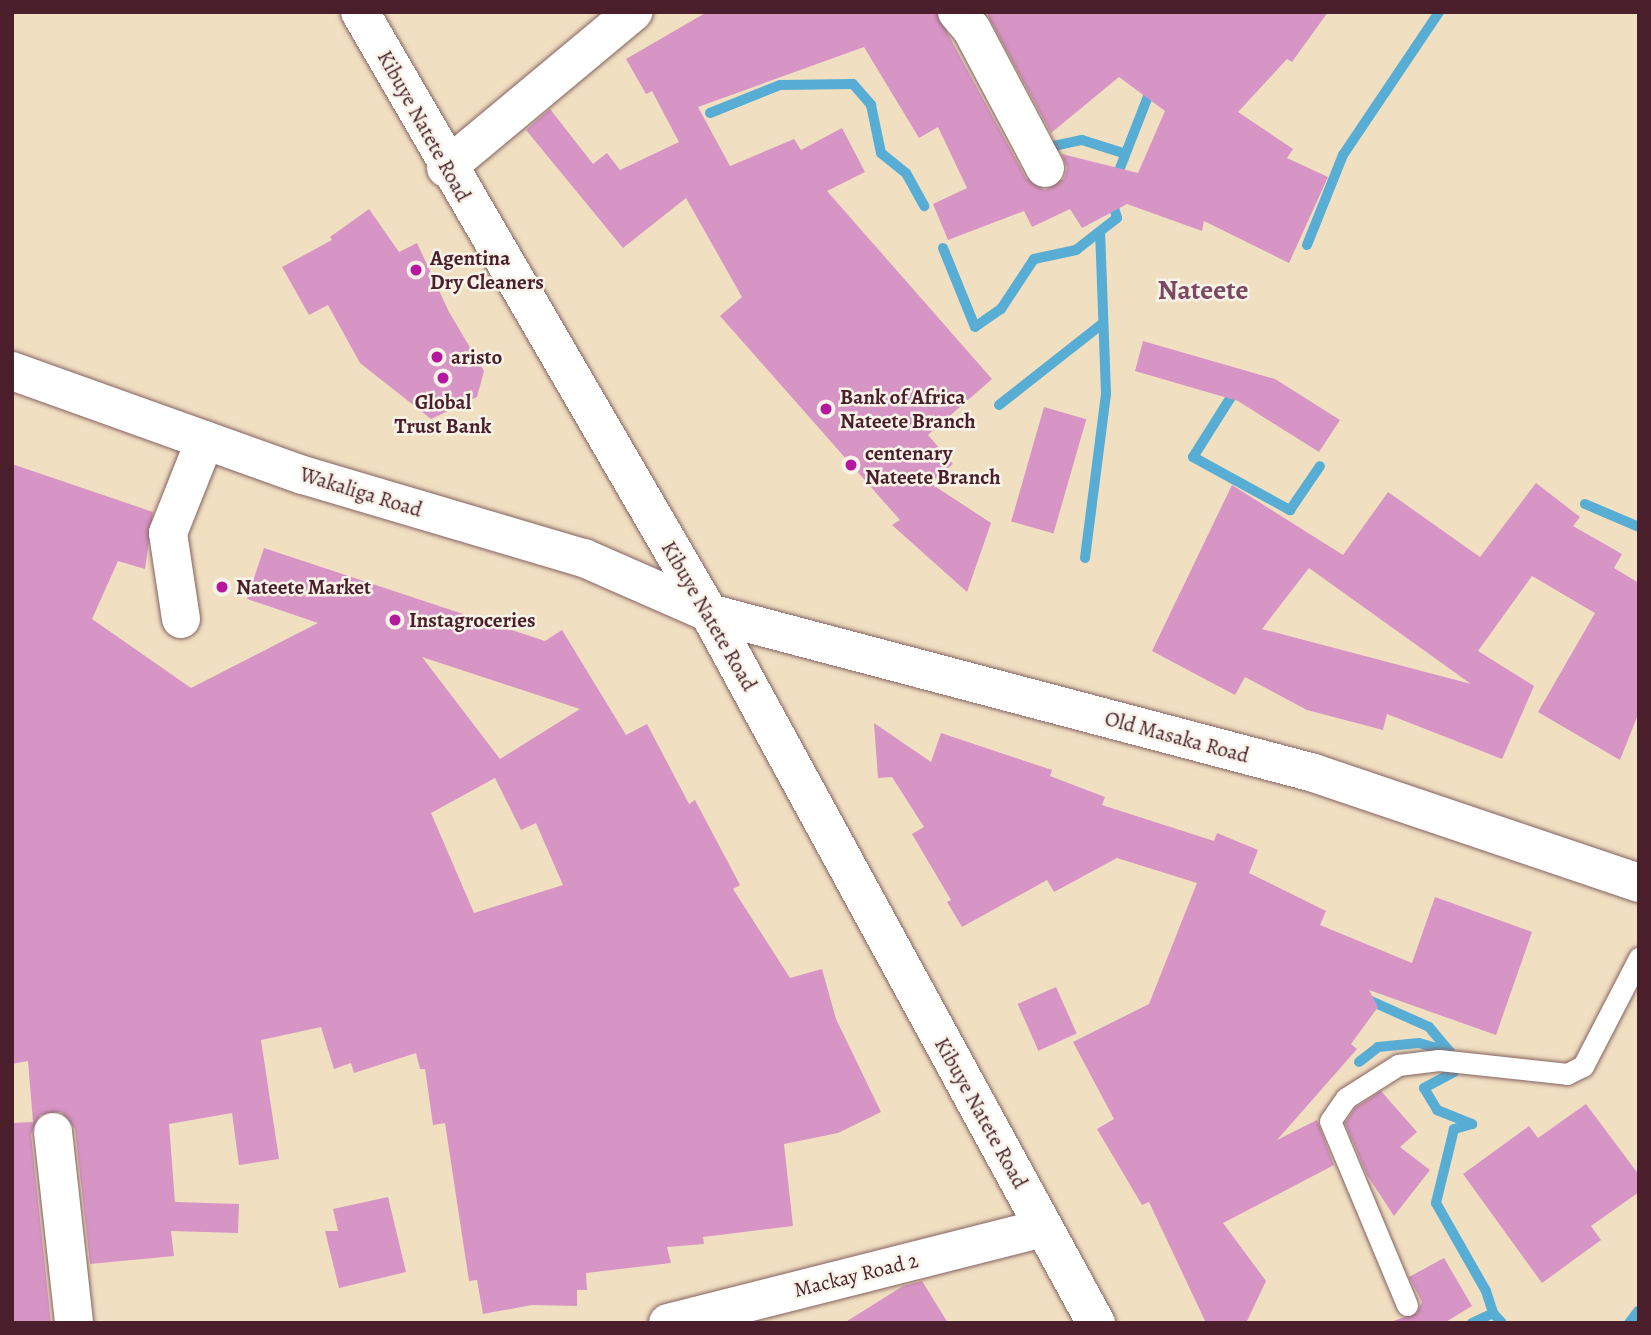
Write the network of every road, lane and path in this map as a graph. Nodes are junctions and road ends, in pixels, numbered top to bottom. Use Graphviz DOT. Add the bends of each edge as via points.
graph roads {
  1 [pos="360,12"];
  2 [pos="633,12"];
  3 [pos="957,12"];
  4 [pos="446,167"];
  5 [pos="1045,168"];
  6 [pos="12,371"];
  7 [pos="205,440"];
  8 [pos="709,614"];
  9 [pos="181,619"];
  10 [pos="1639,883"];
  11 [pos="1639,958"];
  12 [pos="53,1132"];
  13 [pos="1043,1228"];
  14 [pos="1407,1305"];
  15 [pos="692,1320"];
  16 [pos="74,1323"];
  17 [pos="1096,1323"];
  1 -- 4 [label="main road, Kibuye Natete Road"];
  2 -- 4 [label="main road"];
  3 -- 5 [label="main road" via="972,30"];
  4 -- 8 [label="main road, Kibuye Natete Road"];
  6 -- 7 [label="main road, Wakaliga Road"];
  7 -- 8 [label="main road, Wakaliga Road" via="303,475 584,558"];
  7 -- 9 [label="main road" via="168,533"];
  8 -- 10 [label="main road, Old Masaka Road" via="1314,773"];
  8 -- 13 [label="main road, Kibuye Natete Road"];
  11 -- 14 [label="lane" via="1583,1066 1567,1074 1439,1060 1398,1065 1346,1098 1330,1121"];
  12 -- 16 [label="main road"];
  13 -- 15 [label="main road, Mackay Road 2"];
  13 -- 17 [label="main road, Kibuye Natete Road"];
}
